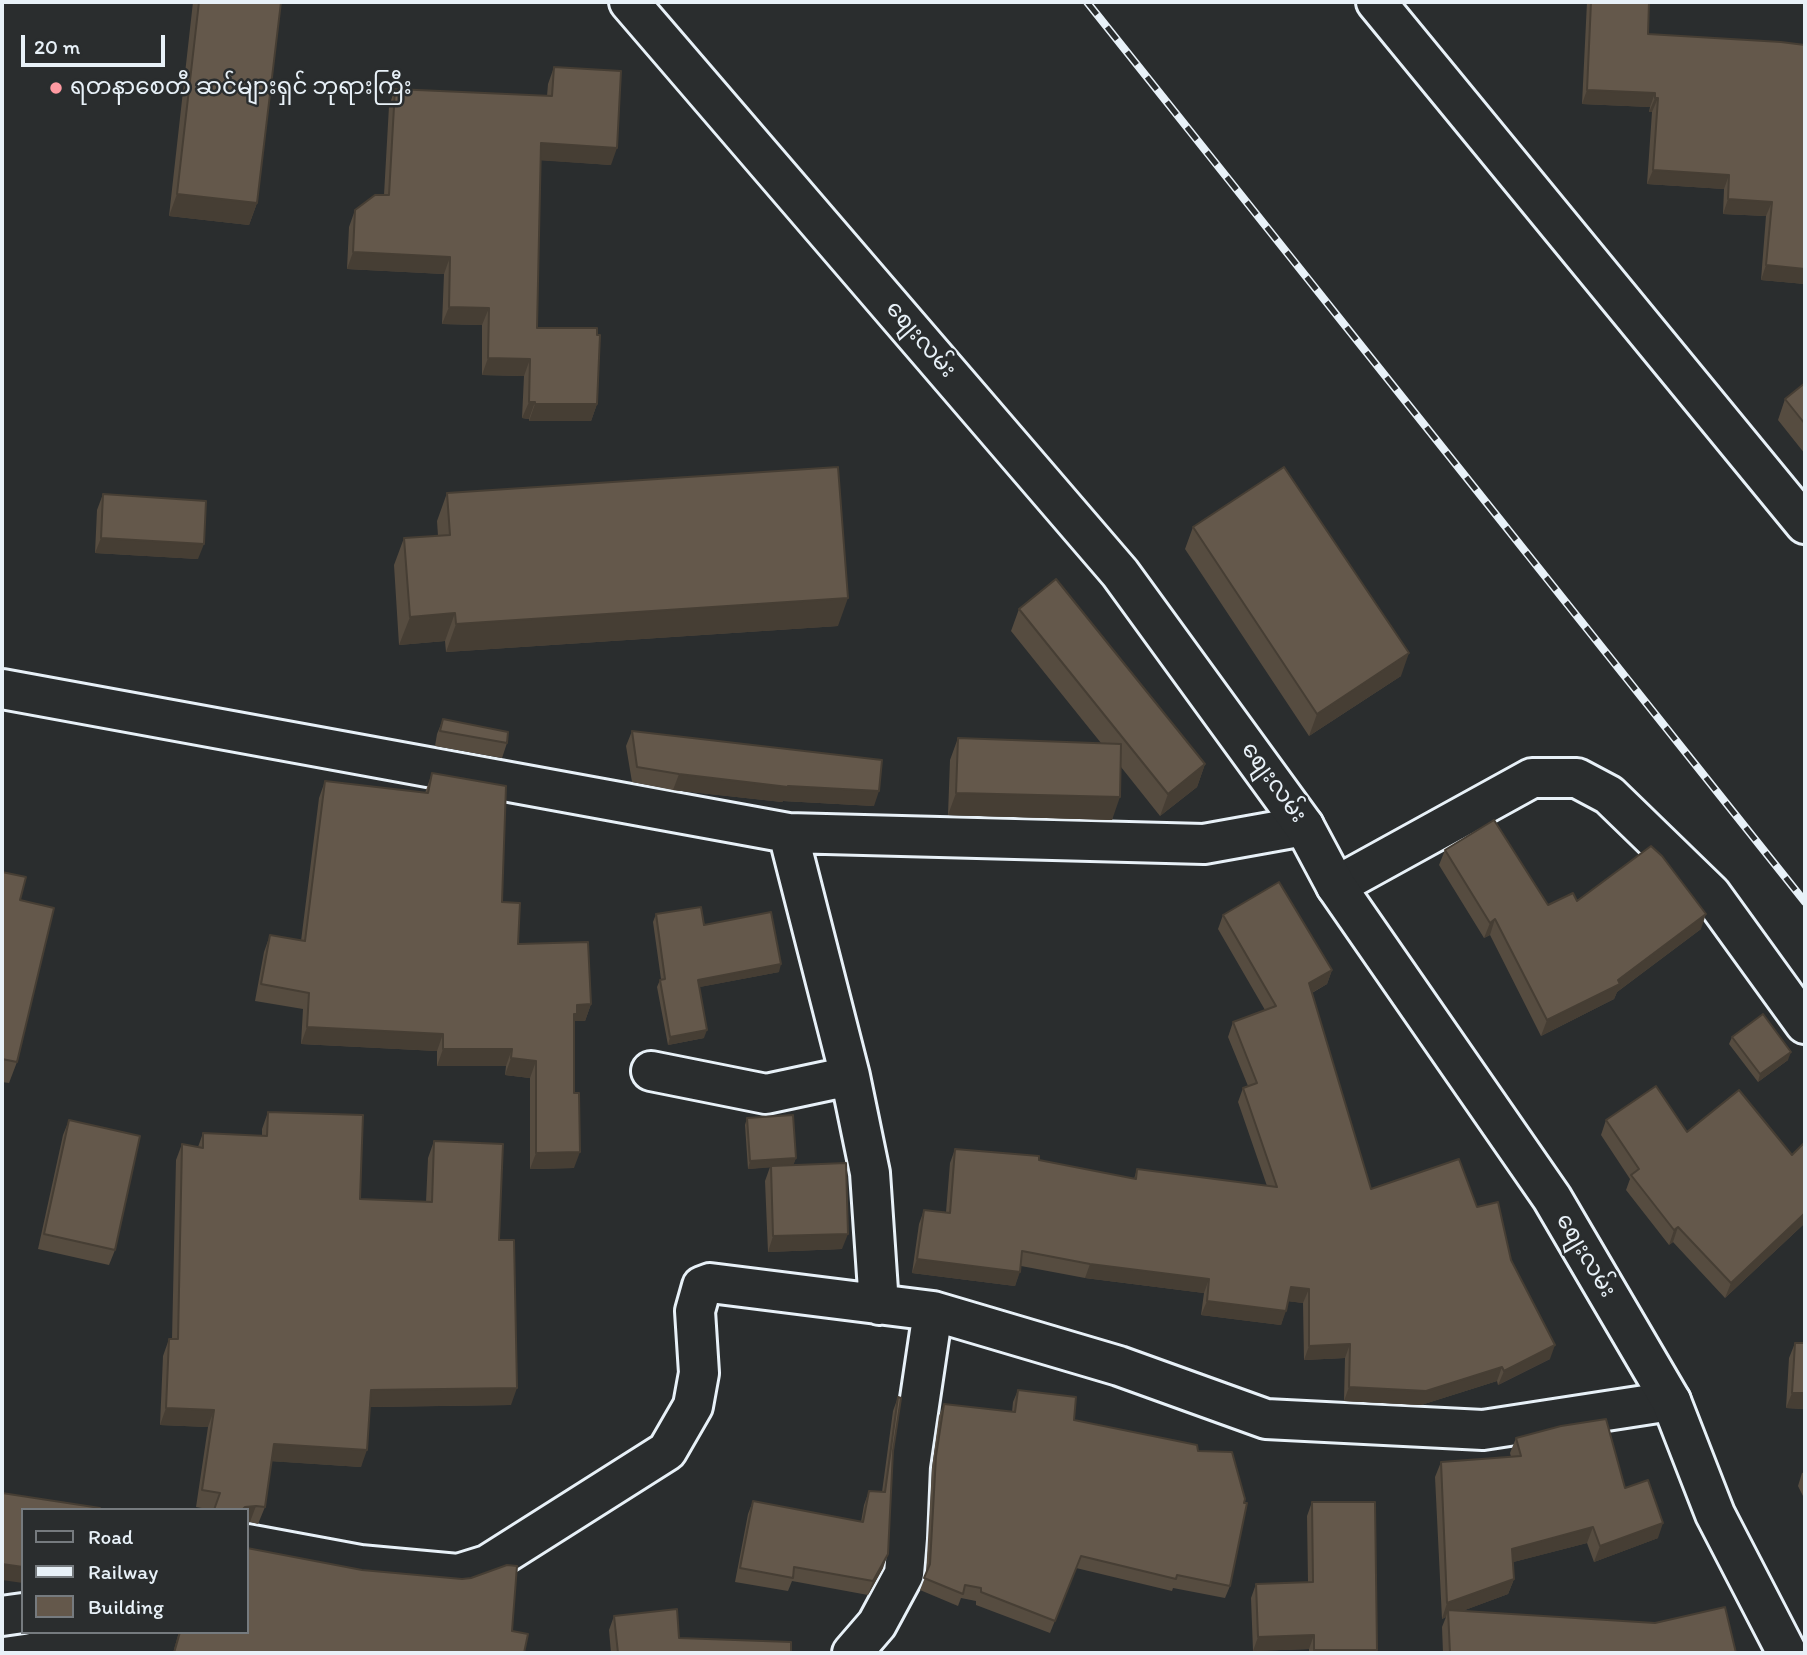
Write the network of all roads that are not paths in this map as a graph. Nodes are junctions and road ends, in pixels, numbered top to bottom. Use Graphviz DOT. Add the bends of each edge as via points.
graph roads {
  1 [pos="629,2"];
  2 [pos="1376,2"];
  3 [pos="1805,524"];
  4 [pos="2,688"];
  5 [pos="1304,825"];
  6 [pos="788,833"];
  7 [pos="1335,886"];
  8 [pos="1805,1024"];
  9 [pos="650,1071"];
  10 [pos="850,1076"];
  11 [pos="879,1305"];
  12 [pos="933,1311"];
  13 [pos="1671,1401"];
  14 [pos="248,1544"];
  15 [pos="21,1613"];
  16 [pos="2,1616"];
  17 [pos="852,1653"];
  18 [pos="1787,1653"];
  1 -- 5 [label="main road, စျေးလမ်း" via="1120,573"];
  2 -- 3 [label="main road"];
  4 -- 6 [label="main road"];
  5 -- 6 [label="main road" via="1204,844"];
  5 -- 7 [label="main road, စျေးလမ်း"];
  6 -- 10 [label="main road"];
  7 -- 8 [label="main road" via="1532,778 1577,778 1609,795 1711,894"];
  7 -- 13 [label="main road, စျေးလမ်း" via="1552,1198"];
  9 -- 10 [label="main road" via="766,1094"];
  10 -- 11 [label="main road" via="870,1173"];
  11 -- 12 [label="main road"];
  11 -- 14 [label="main road" via="710,1283 702,1286 695,1311 699,1373 694,1406 667,1451 487,1565 458,1574 359,1565"];
  12 -- 13 [label="main road" via="1119,1366 1266,1419 1483,1430"];
  12 -- 17 [label="main road" via="911,1466 904,1574 877,1625"];
  13 -- 18 [label="main road, စျေးလမ်း" via="1715,1514"];
  15 -- 16 [label="main road"];
}
